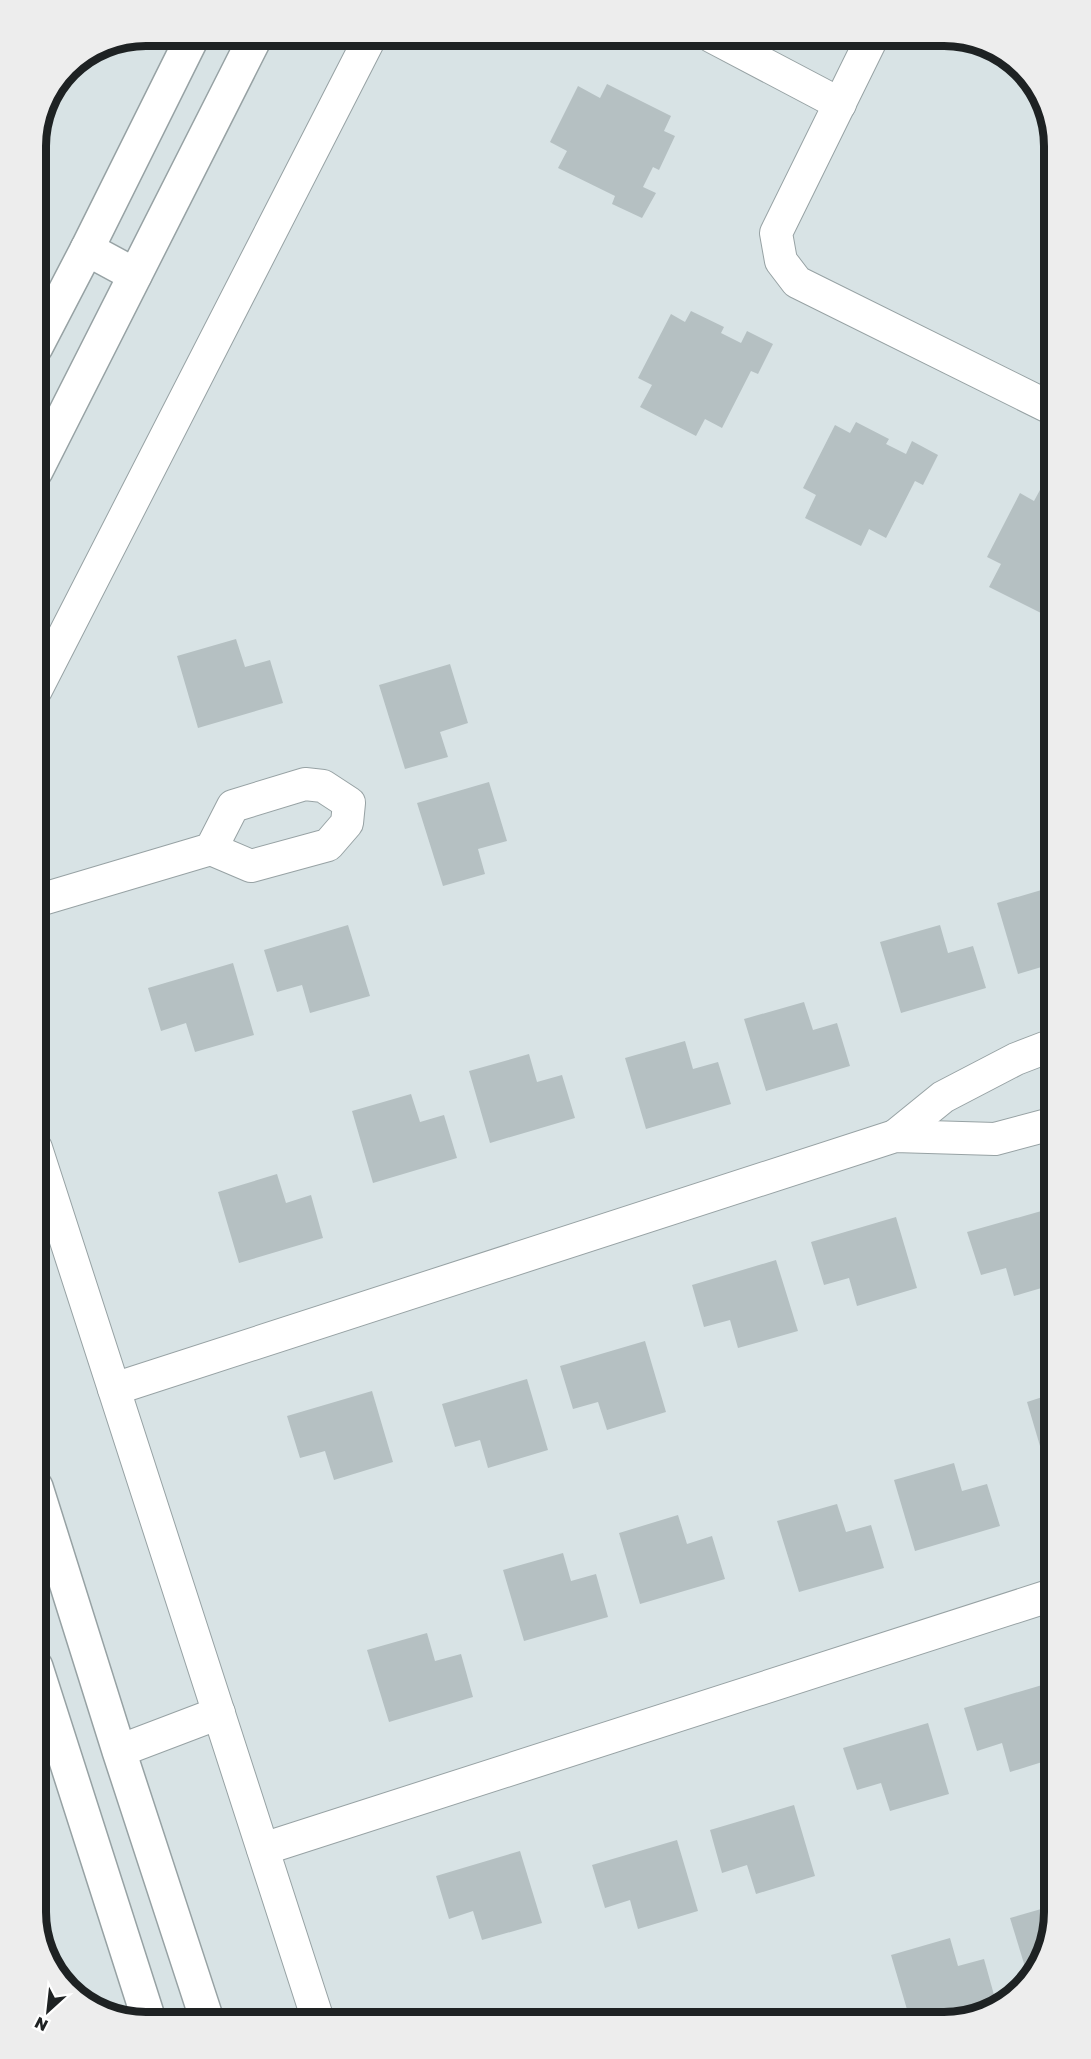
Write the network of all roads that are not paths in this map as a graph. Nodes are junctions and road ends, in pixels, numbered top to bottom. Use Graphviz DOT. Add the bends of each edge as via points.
graph roads {
  1 [pos="188,46"];
  2 [pos="251,46"];
  3 [pos="366,46"];
  4 [pos="731,47"];
  5 [pos="868,47"];
  6 [pos="840,104"];
  7 [pos="87,249"];
  8 [pos="135,275"];
  9 [pos="47,325"];
  10 [pos="1044,405"];
  11 [pos="47,450"];
  12 [pos="47,669"];
  13 [pos="211,849"];
  14 [pos="47,898"];
  15 [pos="1044,1048"];
  16 [pos="1044,1126"];
  17 [pos="895,1136"];
  18 [pos="46,1180"];
  19 [pos="114,1389"];
  20 [pos="46,1519"];
  21 [pos="1044,1598"];
  22 [pos="46,1699"];
  23 [pos="219,1713"];
  24 [pos="119,1751"];
  25 [pos="262,1849"];
  26 [pos="146,2012"];
  27 [pos="204,2012"];
  28 [pos="315,2012"];
  1 -- 7 [label="main road"];
  2 -- 8 [label="main road"];
  3 -- 12 [label="street"];
  4 -- 6 [label="street"];
  5 -- 6 [label="street"];
  6 -- 10 [label="street" via="776,232 781,261 797,282"];
  7 -- 8 [label="main road"];
  7 -- 9 [label="main road"];
  8 -- 11 [label="main road"];
  13 -- 14 [label="street"];
  15 -- 17 [label="street" via="944,1097"];
  16 -- 17 [label="street" via="995,1139"];
  17 -- 19 [label="street"];
  18 -- 19 [label="street"];
  19 -- 23 [label="street"];
  20 -- 24 [label="main road"];
  21 -- 25 [label="street"];
  22 -- 26 [label="main road"];
  23 -- 24 [label="street"];
  23 -- 25 [label="street"];
  24 -- 27 [label="main road"];
  25 -- 28 [label="street"];
}
